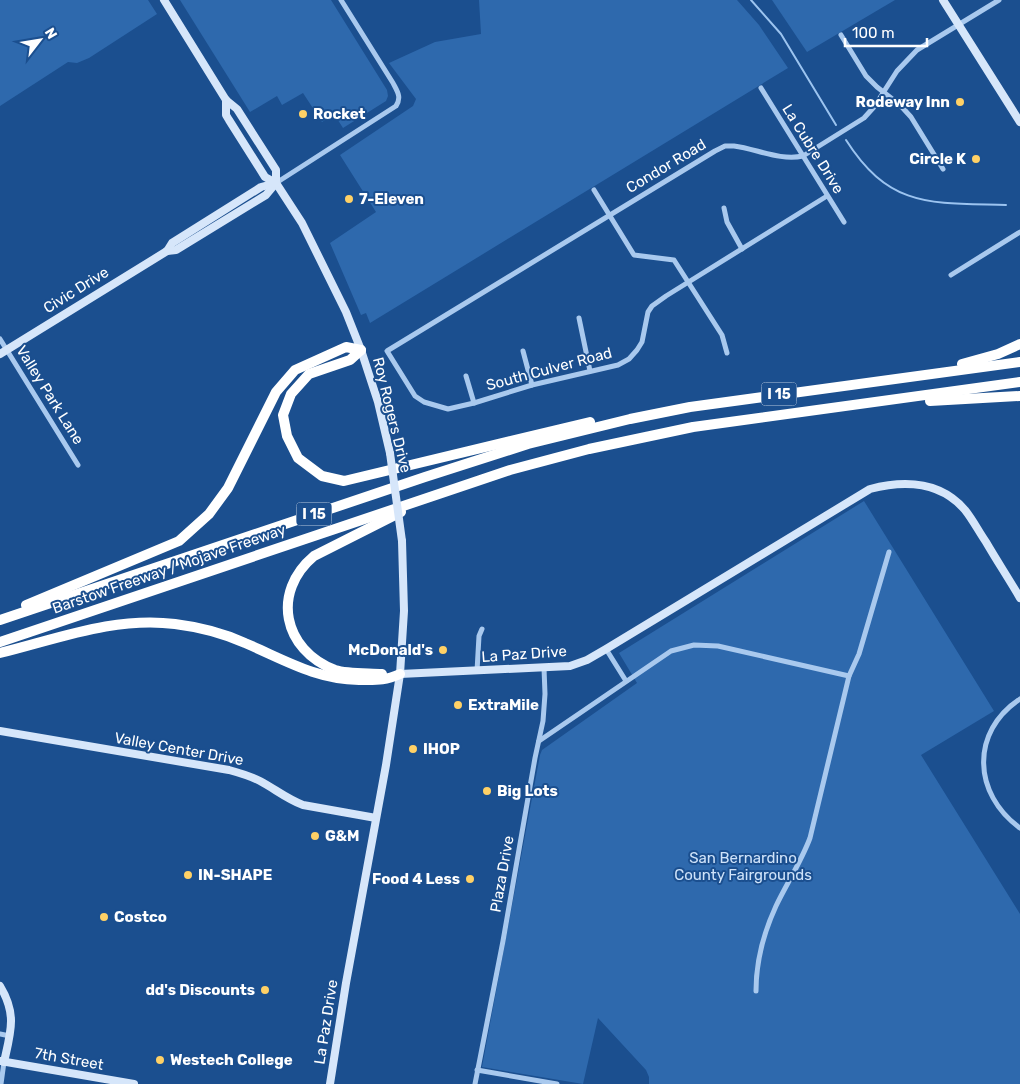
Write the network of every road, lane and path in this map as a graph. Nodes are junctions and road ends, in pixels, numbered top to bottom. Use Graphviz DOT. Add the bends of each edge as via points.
graph roads {
  1 [pos="164,0"];
  2 [pos="341,0"];
  3 [pos="943,0"];
  4 [pos="999,0"];
  5 [pos="959,24"];
  6 [pos="841,35"];
  7 [pos="761,88"];
  8 [pos="884,93"];
  9 [pos="226,100"];
  10 [pos="1020,122"];
  11 [pos="803,156"];
  12 [pos="943,169"];
  13 [pos="276,183"];
  14 [pos="594,190"];
  15 [pos="827,196"];
  16 [pos="724,208"];
  17 [pos="608,215"];
  18 [pos="844,222"];
  19 [pos="1020,232"];
  20 [pos="742,249"];
  21 [pos="951,275"];
  22 [pos="689,282"];
  23 [pos="579,318"];
  24 [pos="0,339"];
  25 [pos="1020,344"];
  26 [pos="362,350"];
  27 [pos="387,351"];
  28 [pos="523,351"];
  29 [pos="3,352"];
  30 [pos="728,353"];
  31 [pos="1020,362"];
  32 [pos="590,371"];
  33 [pos="928,374"];
  34 [pos="466,376"];
  35 [pos="1020,382"];
  36 [pos="532,385"];
  37 [pos="1020,396"];
  38 [pos="474,403"];
  39 [pos="844,407"];
  40 [pos="630,419"];
  41 [pos="78,465"];
  42 [pos="431,496"];
  43 [pos="889,552"];
  44 [pos="1020,598"];
  45 [pos="0,616"];
  46 [pos="0,620"];
  47 [pos="482,629"];
  48 [pos="0,642"];
  49 [pos="606,649"];
  50 [pos="0,653"];
  51 [pos="544,668"];
  52 [pos="477,671"];
  53 [pos="400,674"];
  54 [pos="849,676"];
  55 [pos="626,682"];
  56 [pos="1020,699"];
  57 [pos="0,731"];
  58 [pos="538,741"];
  59 [pos="376,818"];
  60 [pos="1020,828"];
  61 [pos="0,986"];
  62 [pos="756,991"];
  63 [pos="0,1034"];
  64 [pos="10,1036"];
  65 [pos="2,1061"];
  66 [pos="477,1070"];
  67 [pos="1,1084"];
  68 [pos="134,1084"];
  69 [pos="330,1084"];
  70 [pos="475,1084"];
  71 [pos="557,1084"];
  1 -- 9 [label="main road, Roy Rogers Drive"];
  2 -- 13 [label="street, Civic Drive" via="398,93 399,102"];
  3 -- 5 [label="main road"];
  4 -- 5 [label="street"];
  5 -- 8 [label="street" via="906,60"];
  5 -- 10 [label="main road"];
  6 -- 8 [label="street" via="866,76"];
  7 -- 11 [label="street, La Cubre Drive"];
  8 -- 11 [label="street" via="864,118"];
  8 -- 12 [label="street" via="911,116"];
  9 -- 13 [label="main road, Roy Rogers Drive" via="237,109 276,170"];
  9 -- 13 [label="main road, Roy Rogers Drive" via="229,120 265,177"];
  11 -- 15 [label="street, La Cubre Drive"];
  11 -- 17 [label="street, Condor Road" via="784,158 725,146"];
  13 -- 26 [label="main road, Roy Rogers Drive" via="302,223"];
  13 -- 29 [label="main road, Civic Drive" via="261,187 172,243 167,251"];
  14 -- 17 [label="street"];
  15 -- 18 [label="street, La Cubre Drive"];
  15 -- 20 [label="street, South Culver Road"];
  16 -- 20 [label="street" via="727,222"];
  17 -- 22 [label="street" via="634,255 674,260"];
  17 -- 27 [label="street, Condor Road"];
  19 -- 21 [label="street"];
  20 -- 22 [label="street, South Culver Road"];
  22 -- 30 [label="street" via="722,336"];
  22 -- 32 [label="street, South Culver Road" via="652,306 645,321 642,342 629,359"];
  23 -- 32 [label="street"];
  24 -- 29 [label="street, Valley Park Lane"];
  25 -- 33 [label="highway" via="998,354"];
  26 -- 40 [label="highway" via="350,360 310,374 291,394 284,415 287,436 298,458 322,476 344,481 601,419"];
  26 -- 45 [label="highway" via="346,347 295,370 276,392 228,488 209,514 179,541"];
  26 -- 53 [label="main road, Roy Rogers Drive, bridge" via="390,453 402,541 404,611"];
  27 -- 38 [label="street, South Culver Road" via="415,396 424,402 448,409"];
  28 -- 36 [label="street"];
  29 -- 41 [label="street, Valley Park Lane"];
  31 -- 33 [label="highway, Barstow Freeway / Mojave Freeway / I 15"];
  32 -- 36 [label="street, South Culver Road"];
  33 -- 40 [label="highway, Barstow Freeway / Mojave Freeway / I 15" via="690,407"];
  34 -- 38 [label="street"];
  35 -- 39 [label="highway, Barstow Freeway / Mojave Freeway / I 15"];
  36 -- 38 [label="street, South Culver Road"];
  37 -- 39 [label="highway"];
  39 -- 42 [label="highway, Barstow Freeway / Mojave Freeway / I 15" via="693,427 589,449"];
  40 -- 46 [label="highway, Barstow Freeway / Mojave Freeway / I 15" via="528,444"];
  42 -- 48 [label="highway, Barstow Freeway / Mojave Freeway / I 15"];
  42 -- 53 [label="highway" via="314,556 294,580 288,602 293,634 316,661 337,671"];
  43 -- 54 [label="street" via="859,654"];
  44 -- 49 [label="main road, La Paz Drive" via="972,520 956,502 924,485 889,484 870,488"];
  47 -- 52 [label="street"];
  49 -- 51 [label="main road, La Paz Drive" via="578,663"];
  49 -- 55 [label="street"];
  50 -- 53 [label="highway" via="118,624 175,624 224,635 300,669 339,680 384,680"];
  51 -- 52 [label="main road, La Paz Drive"];
  51 -- 58 [label="street, Plaza Drive" via="544,711"];
  52 -- 53 [label="main road, La Paz Drive"];
  53 -- 59 [label="main road, La Paz Drive"];
  54 -- 55 [label="street" via="718,646 694,645 671,651"];
  54 -- 62 [label="street" via="810,838 775,908 764,939 756,974"];
  55 -- 58 [label="street"];
  56 -- 60 [label="street" via="1005,710 991,731 982,768 998,808"];
  57 -- 59 [label="main road, Valley Center Drive" via="247,774 294,802"];
  58 -- 66 [label="street, Plaza Drive"];
  59 -- 69 [label="main road, La Paz Drive"];
  61 -- 64 [label="main road" via="11,1011"];
  63 -- 64 [label="street"];
  64 -- 65 [label="main road"];
  65 -- 67 [label="street"];
  65 -- 68 [label="main road, 7th Street"];
  66 -- 70 [label="street, Plaza Drive"];
  66 -- 71 [label="street"];
}
